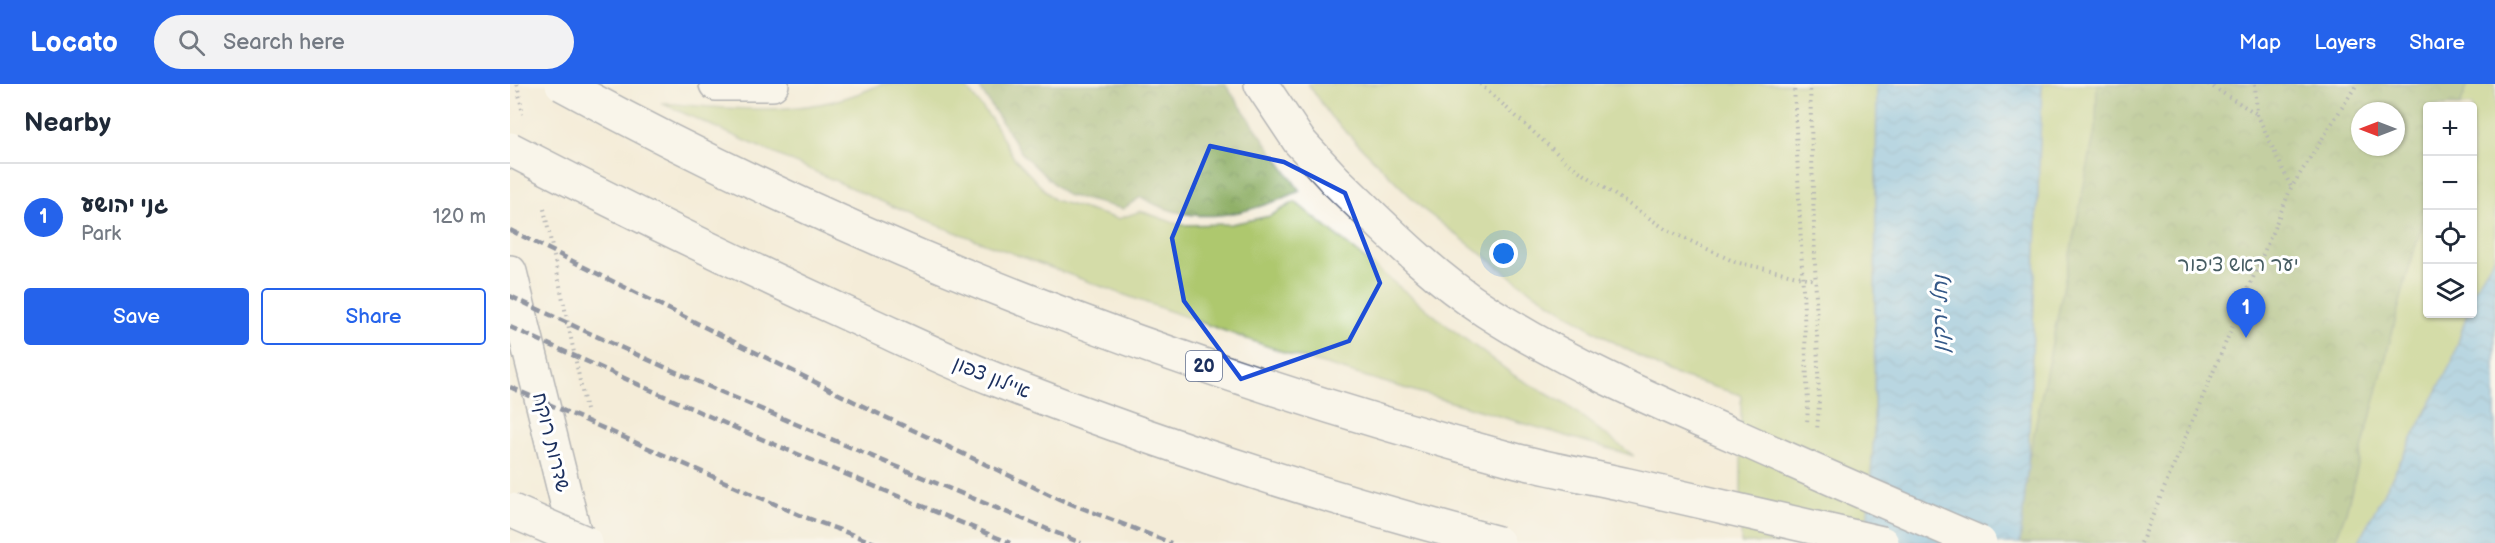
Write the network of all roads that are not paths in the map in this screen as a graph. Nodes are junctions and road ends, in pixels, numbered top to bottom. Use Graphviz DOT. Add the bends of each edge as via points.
graph roads {
  1 [pos="562,84"];
  2 [pos="716,84"];
  3 [pos="772,84"];
  4 [pos="1261,84"];
  5 [pos="510,149"];
  6 [pos="510,272"];
  7 [pos="510,510"];
  8 [pos="577,543"];
  9 [pos="586,543"];
  10 [pos="1498,543"];
  11 [pos="1882,543"];
  12 [pos="1980,543"];
  1 -- 11 [label="main road, 20, bridge" via="694,155 834,219 1002,293 1181,359 1521,462"];
  2 -- 3 [label="main road"];
  4 -- 12 [label="main road, bridge" via="1299,141 1335,180 1391,234 1484,310 1655,402"];
  5 -- 10 [label="main road, איילון צפון, bridge" via="784,285 990,378 1176,447"];
  6 -- 8 [label="main road, שדרות רוקח"];
  7 -- 9 [label="main road, bridge"];
}
